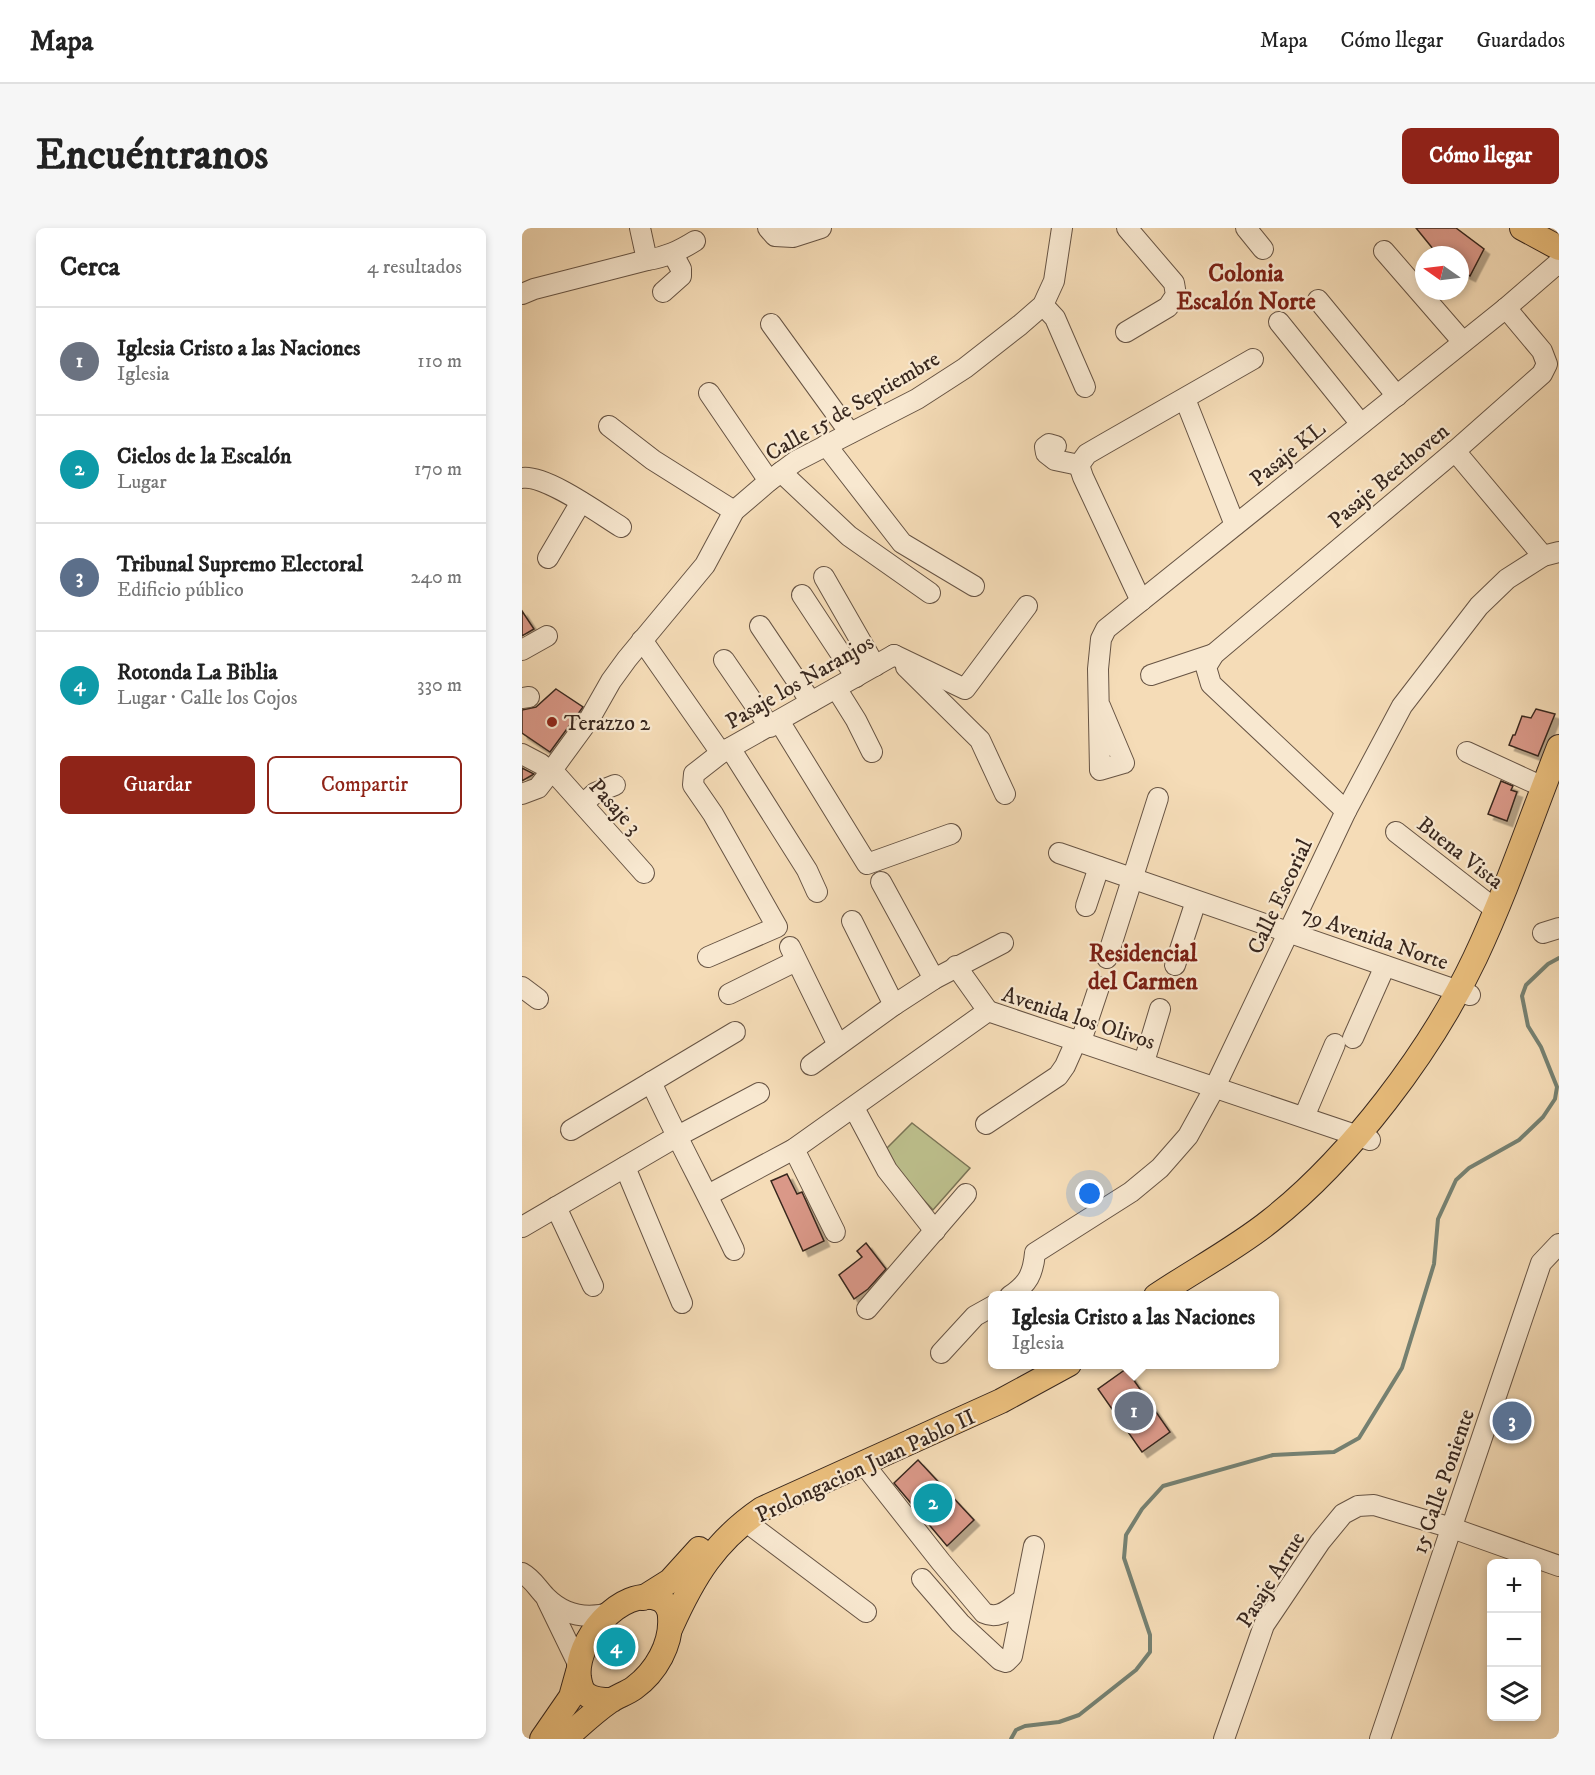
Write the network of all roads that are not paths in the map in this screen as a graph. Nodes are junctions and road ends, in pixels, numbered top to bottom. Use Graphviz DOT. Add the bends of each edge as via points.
graph roads {
  1 [pos="640,228"];
  2 [pos="768,228"];
  3 [pos="822,228"];
  4 [pos="1062,228"];
  5 [pos="1127,228"];
  6 [pos="1246,228"];
  7 [pos="1522,228"];
  8 [pos="695,241"];
  9 [pos="1559,248"];
  10 [pos="1263,249"];
  11 [pos="1384,251"];
  12 [pos="673,254"];
  13 [pos="647,260"];
  14 [pos="1559,266"];
  15 [pos="663,292"];
  16 [pos="522,294"];
  17 [pos="1318,300"];
  18 [pos="1043,304"];
  19 [pos="1506,308"];
  20 [pos="1280,322"];
  21 [pos="771,324"];
  22 [pos="1126,332"];
  23 [pos="1463,342"];
  24 [pos="1253,359"];
  25 [pos="1085,387"];
  26 [pos="709,393"];
  27 [pos="1397,396"];
  28 [pos="1185,399"];
  29 [pos="1361,424"];
  30 [pos="609,426"];
  31 [pos="850,433"];
  32 [pos="826,445"];
  33 [pos="1056,446"];
  34 [pos="1455,451"];
  35 [pos="1079,465"];
  36 [pos="775,476"];
  37 [pos="522,478"];
  38 [pos="581,502"];
  39 [pos="734,511"];
  40 [pos="1235,525"];
  41 [pos="621,527"];
  42 [pos="1551,554"];
  43 [pos="548,558"];
  44 [pos="824,578"];
  45 [pos="974,586"];
  46 [pos="930,593"];
  47 [pos="802,595"];
  48 [pos="1141,601"];
  49 [pos="1027,606"];
  50 [pos="760,626"];
  51 [pos="547,636"];
  52 [pos="642,640"];
  53 [pos="522,650"];
  54 [pos="894,655"];
  55 [pos="724,660"];
  56 [pos="1210,660"];
  57 [pos="875,666"];
  58 [pos="1151,675"];
  59 [pos="856,677"];
  60 [pos="836,688"];
  61 [pos="811,702"];
  62 [pos="1100,706"];
  63 [pos="774,724"];
  64 [pos="1559,747"];
  65 [pos="725,751"];
  66 [pos="872,752"];
  67 [pos="1467,752"];
  68 [pos="522,754"];
  69 [pos="547,767"];
  70 [pos="615,785"];
  71 [pos="1551,786"];
  72 [pos="522,794"];
  73 [pos="1005,794"];
  74 [pos="1158,798"];
  75 [pos="583,804"];
  76 [pos="1346,811"];
  77 [pos="1396,832"];
  78 [pos="951,834"];
  79 [pos="1059,853"];
  80 [pos="1099,867"];
  81 [pos="644,873"];
  82 [pos="1133,879"];
  83 [pos="881,882"];
  84 [pos="817,892"];
  85 [pos="1196,901"];
  86 [pos="1086,906"];
  87 [pos="1496,910"];
  88 [pos="852,921"];
  89 [pos="1288,933"];
  90 [pos="1003,943"];
  91 [pos="708,957"];
  92 [pos="1107,958"];
  93 [pos="1175,965"];
  94 [pos="956,966"];
  95 [pos="1384,966"];
  96 [pos="934,978"];
  97 [pos="522,987"];
  98 [pos="1099,987"];
  99 [pos="1464,993"];
  100 [pos="729,994"];
  101 [pos="538,999"];
  102 [pos="894,1005"];
  103 [pos="1160,1009"];
  104 [pos="988,1011"];
  105 [pos="735,1032"];
  106 [pos="1079,1040"];
  107 [pos="838,1045"];
  108 [pos="1144,1062"];
  109 [pos="811,1065"];
  110 [pos="651,1082"];
  111 [pos="1215,1087"];
  112 [pos="759,1093"];
  113 [pos="854,1108"];
  114 [pos="1304,1117"];
  115 [pos="986,1124"];
  116 [pos="571,1130"];
  117 [pos="676,1137"];
  118 [pos="1364,1138"];
  119 [pos="794,1149"];
  120 [pos="625,1167"];
  121 [pos="966,1194"];
  122 [pos="708,1195"];
  123 [pos="556,1207"];
  124 [pos="522,1227"];
  125 [pos="935,1231"];
  126 [pos="835,1232"];
  127 [pos="1559,1244"];
  128 [pos="734,1250"];
  129 [pos="1550,1266"];
  130 [pos="593,1286"];
  131 [pos="1016,1291"];
  132 [pos="1164,1291"];
  133 [pos="1191,1291"];
  134 [pos="682,1303"];
  135 [pos="867,1309"];
  136 [pos="988,1309"];
  137 [pos="942,1353"];
  138 [pos="1032,1369"];
  139 [pos="1061,1369"];
  140 [pos="863,1463"];
  141 [pos="745,1521"];
  142 [pos="1452,1528"];
  143 [pos="1034,1546"];
  144 [pos="941,1562"];
  145 [pos="1559,1566"];
  146 [pos="522,1573"];
  147 [pos="546,1598"];
  148 [pos="643,1598"];
  149 [pos="1021,1601"];
  150 [pos="612,1612"];
  151 [pos="866,1612"];
  152 [pos="671,1627"];
  153 [pos="578,1669"];
  154 [pos="612,1700"];
  155 [pos="542,1739"];
  156 [pos="565,1739"];
  157 [pos="1224,1739"];
  158 [pos="1380,1739"];
  1 -- 13 [label="street"];
  2 -- 3 [label="street" via="775,236 793,237"];
  4 -- 18 [label="street, Calle 15 de Septiembre" via="1054,281"];
  5 -- 22 [label="street" via="1174,283 1176,295 1168,307"];
  6 -- 10 [label="street"];
  7 -- 9 [label="main road"];
  8 -- 12 [label="street"];
  11 -- 23 [label="street"];
  12 -- 13 [label="street"];
  12 -- 15 [label="street" via="681,276"];
  13 -- 16 [label="street"];
  14 -- 19 [label="street, Pasaje KL"];
  17 -- 27 [label="street"];
  18 -- 25 [label="street" via="1055,318"];
  18 -- 31 [label="street, Calle 15 de Septiembre" via="964,368 917,399"];
  19 -- 23 [label="street, Pasaje KL"];
  19 -- 34 [label="street, Pasaje Beethoven" via="1542,351 1547,364 1542,374"];
  20 -- 29 [label="street"];
  21 -- 31 [label="street"];
  23 -- 27 [label="street, Pasaje KL"];
  24 -- 28 [label="street"];
  26 -- 36 [label="street"];
  27 -- 29 [label="street, Pasaje KL"];
  28 -- 35 [label="street" via="1087,454"];
  28 -- 40 [label="street"];
  29 -- 40 [label="street, Pasaje KL"];
  30 -- 39 [label="street" via="653,460"];
  31 -- 32 [label="street, Calle 15 de Septiembre"];
  32 -- 36 [label="street, Calle 15 de Septiembre"];
  32 -- 45 [label="street" via="902,543"];
  33 -- 35 [label="street" via="1049,444 1046,453 1055,460"];
  34 -- 42 [label="street"];
  34 -- 56 [label="street, Pasaje Beethoven"];
  35 -- 48 [label="street"];
  36 -- 39 [label="street, Calle 15 de Septiembre"];
  36 -- 46 [label="street" via="849,536"];
  37 -- 38 [label="street" via="548,482"];
  38 -- 41 [label="street"];
  38 -- 43 [label="street"];
  39 -- 52 [label="street, Calle 15 de Septiembre" via="705,565"];
  40 -- 48 [label="street, Pasaje KL"];
  42 -- 76 [label="street, Calle Escorial" via="1507,579 1479,606 1402,706"];
  44 -- 57 [label="street"];
  47 -- 59 [label="street"];
  48 -- 62 [label="street, Pasaje KL" via="1106,629 1101,639"];
  49 -- 54 [label="street, Pasaje los Naranjos" via="965,689"];
  50 -- 61 [label="street"];
  51 -- 53 [label="street"];
  52 -- 65 [label="street, Pasaje los Naranjos"];
  52 -- 69 [label="street, Calle 15 de Septiembre" via="611,681 590,718"];
  54 -- 57 [label="street, Pasaje los Naranjos"];
  54 -- 73 [label="street" via="980,740"];
  55 -- 63 [label="street"];
  56 -- 58 [label="street"];
  56 -- 76 [label="street" via="1210,684"];
  57 -- 59 [label="street, Pasaje los Naranjos"];
  59 -- 60 [label="street, Pasaje los Naranjos"];
  60 -- 61 [label="street, Pasaje los Naranjos"];
  60 -- 66 [label="street"];
  61 -- 63 [label="street, Pasaje los Naranjos"];
  63 -- 65 [label="street, Pasaje los Naranjos"];
  63 -- 78 [label="street" via="867,864"];
  64 -- 71 [label="main road"];
  65 -- 84 [label="street" via="807,870"];
  65 -- 91 [label="street" via="694,774 693,785 777,927"];
  67 -- 71 [label="street"];
  68 -- 69 [label="street, Pasaje 3"];
  69 -- 72 [label="street, Calle 15 de Septiembre" via="537,788"];
  69 -- 75 [label="street, Pasaje 3"];
  70 -- 75 [label="street" via="595,793"];
  71 -- 87 [label="main road"];
  71 -- 99 [label="main road" via="1501,936 1483,975"];
  74 -- 82 [label="street"];
  75 -- 81 [label="street, Pasaje 3"];
  76 -- 89 [label="street, Calle Escorial"];
  77 -- 87 [label="street, Buena Vista"];
  79 -- 80 [label="street, 79 Avenida Norte"];
  80 -- 82 [label="street, 79 Avenida Norte"];
  80 -- 86 [label="street"];
  82 -- 85 [label="street, 79 Avenida Norte"];
  82 -- 92 [label="street"];
  83 -- 96 [label="street"];
  85 -- 89 [label="street, 79 Avenida Norte"];
  85 -- 93 [label="street"];
  87 -- 99 [label="main road"];
  88 -- 102 [label="street"];
  89 -- 95 [label="street, 79 Avenida Norte"];
  89 -- 111 [label="street, Calle Escorial"];
  90 -- 94 [label="street"];
  94 -- 96 [label="street"];
  94 -- 104 [label="street"];
  95 -- 99 [label="street, 79 Avenida Norte"];
  95 -- 114 [label="street"];
  96 -- 102 [label="street"];
  97 -- 101 [label="street"];
  98 -- 106 [label="street"];
  99 -- 118 [label="main road" via="1434,1054 1395,1109"];
  100 -- 107 [label="street" via="793,954"];
  102 -- 107 [label="street"];
  103 -- 108 [label="street"];
  104 -- 106 [label="street, Avenida los Olivos"];
  104 -- 113 [label="street, Avenida los Olivos"];
  105 -- 110 [label="street"];
  106 -- 108 [label="street, Avenida los Olivos"];
  106 -- 115 [label="street" via="1058,1076"];
  107 -- 109 [label="street"];
  108 -- 111 [label="street, Avenida los Olivos"];
  110 -- 116 [label="street"];
  110 -- 117 [label="street"];
  111 -- 114 [label="street, Avenida los Olivos"];
  111 -- 131 [label="street, Calle Escorial" via="1188,1136 1160,1168 1131,1192 1035,1253 1031,1276"];
  112 -- 117 [label="street"];
  113 -- 119 [label="street, Avenida los Olivos"];
  113 -- 125 [label="street" via="887,1170"];
  114 -- 118 [label="street, Avenida los Olivos"];
  117 -- 120 [label="street"];
  117 -- 122 [label="street"];
  118 -- 132 [label="main road" via="1269,1222"];
  118 -- 133 [label="main road" via="1314,1201 1288,1225"];
  119 -- 122 [label="street, Avenida los Olivos"];
  119 -- 126 [label="street"];
  120 -- 123 [label="street"];
  120 -- 134 [label="street"];
  121 -- 125 [label="street"];
  122 -- 128 [label="street"];
  123 -- 124 [label="street"];
  123 -- 130 [label="street"];
  125 -- 135 [label="street"];
  127 -- 129 [label="street, 15 Calle Poniente"];
  129 -- 142 [label="street, 15 Calle Poniente"];
  136 -- 137 [label="street" via="975,1317"];
  138 -- 148 [label="main road, Prolongacion Juan Pablo II" via="974,1400 772,1490 728,1523 666,1585"];
  139 -- 140 [label="main road, Prolongacion Juan Pablo II" via="1001,1401"];
  140 -- 141 [label="main road, Prolongacion Juan Pablo II" via="772,1503"];
  140 -- 144 [label="street"];
  141 -- 151 [label="street"];
  141 -- 152 [label="main road, Prolongacion Juan Pablo II" via="697,1574"];
  142 -- 145 [label="street"];
  142 -- 157 [label="street, Pasaje Arrue" via="1374,1505 1358,1506 1343,1514 1264,1625"];
  142 -- 158 [label="street, 15 Calle Poniente"];
  143 -- 149 [label="street"];
  144 -- 149 [label="street" via="987,1615 999,1616"];
  144 -- 149 [label="street" via="916,1584 1006,1662 1012,1656"];
  146 -- 147 [label="street"];
  147 -- 150 [label="street" via="574,1616"];
  147 -- 153 [label="street"];
  148 -- 150 [label="main road"];
  148 -- 152 [label="main road" via="663,1601 670,1611"];
  150 -- 153 [label="main road" via="597,1625 582,1651"];
  152 -- 154 [label="main road" via="666,1647 654,1668 634,1688"];
  153 -- 154 [label="main road" via="580,1685 587,1695"];
  153 -- 155 [label="main road" via="571,1697"];
  154 -- 156 [label="main road"];
}
